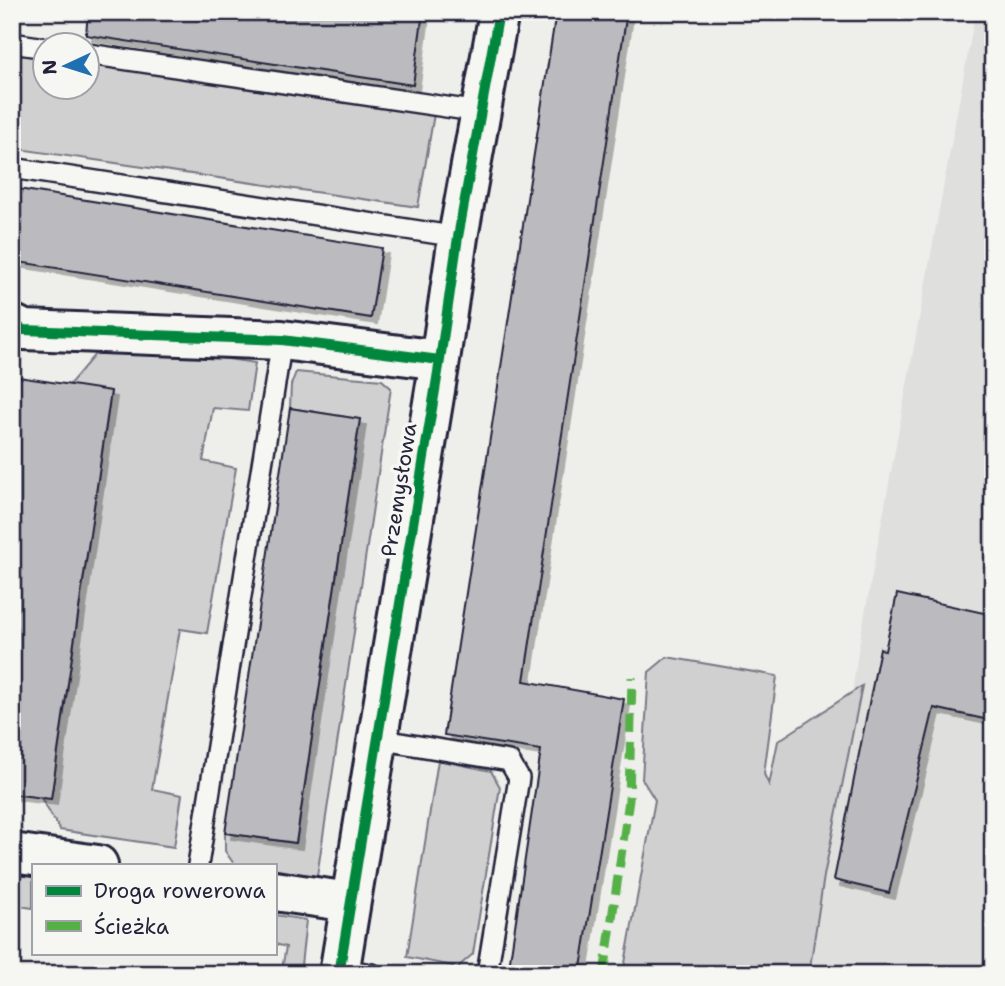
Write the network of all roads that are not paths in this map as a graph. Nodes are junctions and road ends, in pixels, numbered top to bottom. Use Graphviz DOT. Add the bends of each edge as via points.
graph roads {
  1 [pos="499,12"];
  2 [pos="12,43"];
  3 [pos="32,46"];
  4 [pos="102,56"];
  5 [pos="480,112"];
  6 [pos="12,168"];
  7 [pos="458,237"];
  8 [pos="12,324"];
  9 [pos="282,340"];
  10 [pos="440,360"];
  11 [pos="377,739"];
  12 [pos="12,853"];
  13 [pos="91,864"];
  14 [pos="198,864"];
  15 [pos="276,891"];
  16 [pos="350,902"];
  17 [pos="350,972"];
  18 [pos="487,974"];
  1 -- 5 [label="street, Przemysłowa"];
  2 -- 3 [label="lane"];
  4 -- 5 [label="lane"];
  5 -- 7 [label="street, Przemysłowa"];
  6 -- 7 [label="lane"];
  7 -- 10 [label="street, Przemysłowa"];
  8 -- 9 [label="street" via="24,330"];
  9 -- 10 [label="street"];
  9 -- 14 [label="lane"];
  10 -- 11 [label="street, Przemysłowa"];
  11 -- 16 [label="street, Przemysłowa"];
  11 -- 18 [label="lane" via="509,761 519,778"];
  12 -- 13 [label="street"];
  15 -- 16 [label="street"];
  16 -- 17 [label="street, Przemysłowa"];
}
